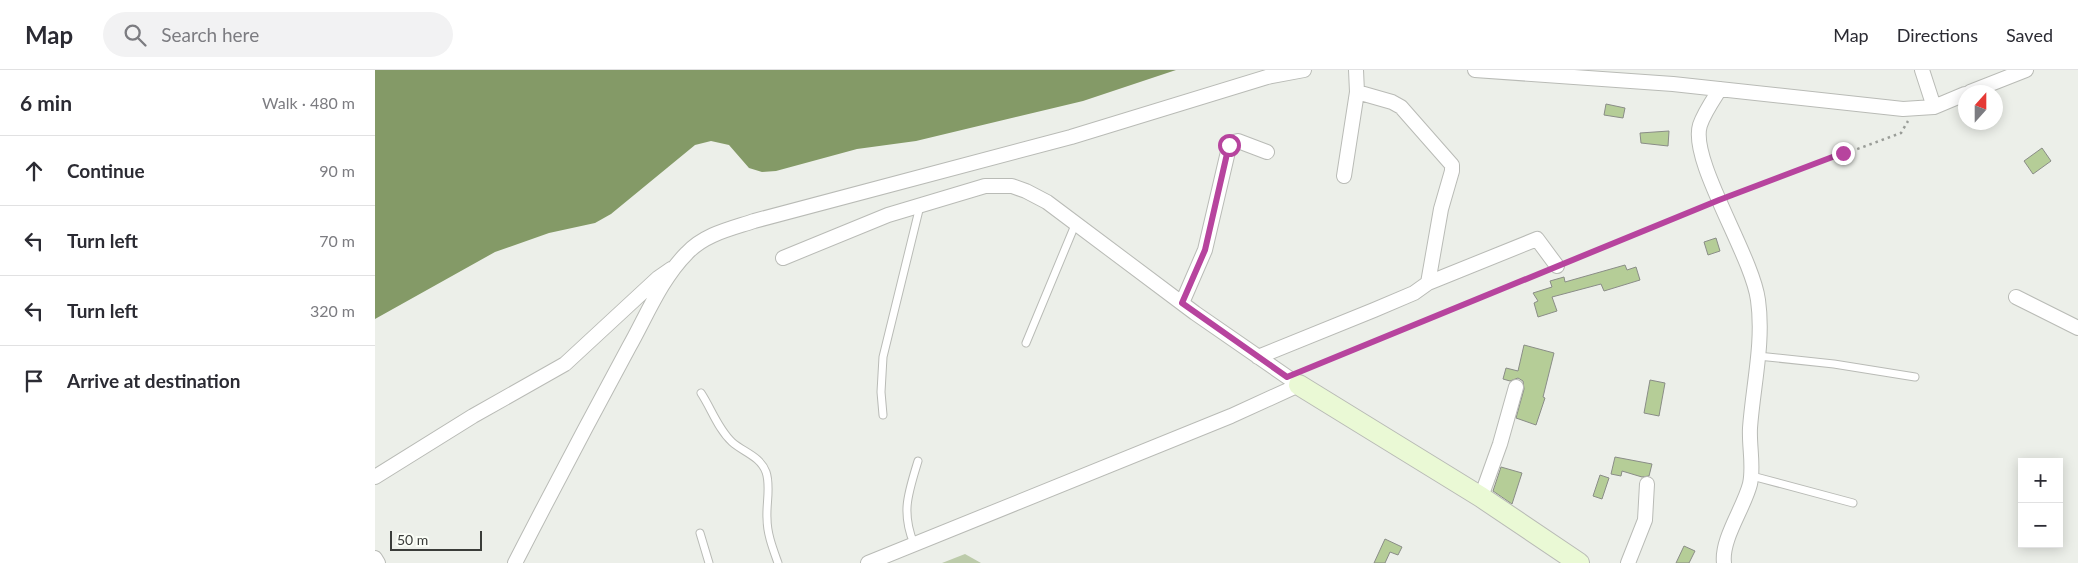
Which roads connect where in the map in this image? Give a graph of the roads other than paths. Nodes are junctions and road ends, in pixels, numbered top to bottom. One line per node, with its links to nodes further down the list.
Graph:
1 (1304, 70): 17 (street)
2 (1356, 70): 8 (street)
3 (1475, 70): 7 (street)
4 (1922, 70): 10 (street)
5 (2026, 70): 6 (street)
6 (1988, 85)
7 (1720, 88): 10 (street); 23 (street)
8 (1357, 92): 12 (street); 18 (street)
9 (1958, 97): 10 (street)
10 (1934, 107)
11 (1267, 152): 20 (street)
12 (1344, 176)
13 (920, 206): 14 (street); 15 (street); 29 (lane)
14 (1075, 225): 20 (street); 22 (lane)
15 (783, 258)
16 (1557, 266): 18 (street)
17 (675, 268): 32 (street); 40 (street)
18 (1428, 284): 24 (street)
19 (2016, 297): 21 (street)
20 (1182, 303): 24 (street)
21 (2078, 328)
22 (1026, 343)
23 (1757, 356): 25 (lane); 31 (street)
24 (1258, 357): 26 (street)
25 (1915, 377)
26 (1293, 381): 34 (street); 37 (street)
27 (1516, 387): 34 (street)
28 (701, 393): 42 (lane)
29 (883, 415)
30 (918, 461): 37 (lane)
31 (1752, 476): 35 (lane); 46 (street)
32 (375, 477)
33 (1647, 484): 45 (street)
34 (1481, 497): 44 (street)
35 (1853, 503)
36 (700, 533): 41 (lane)
37 (914, 544): 43 (street)
38 (375, 558): 39 (street)
39 (378, 563)
40 (515, 563)
41 (709, 563)
42 (778, 563)
43 (868, 563)
44 (1579, 563)
45 (1628, 563)
46 (1725, 563)

